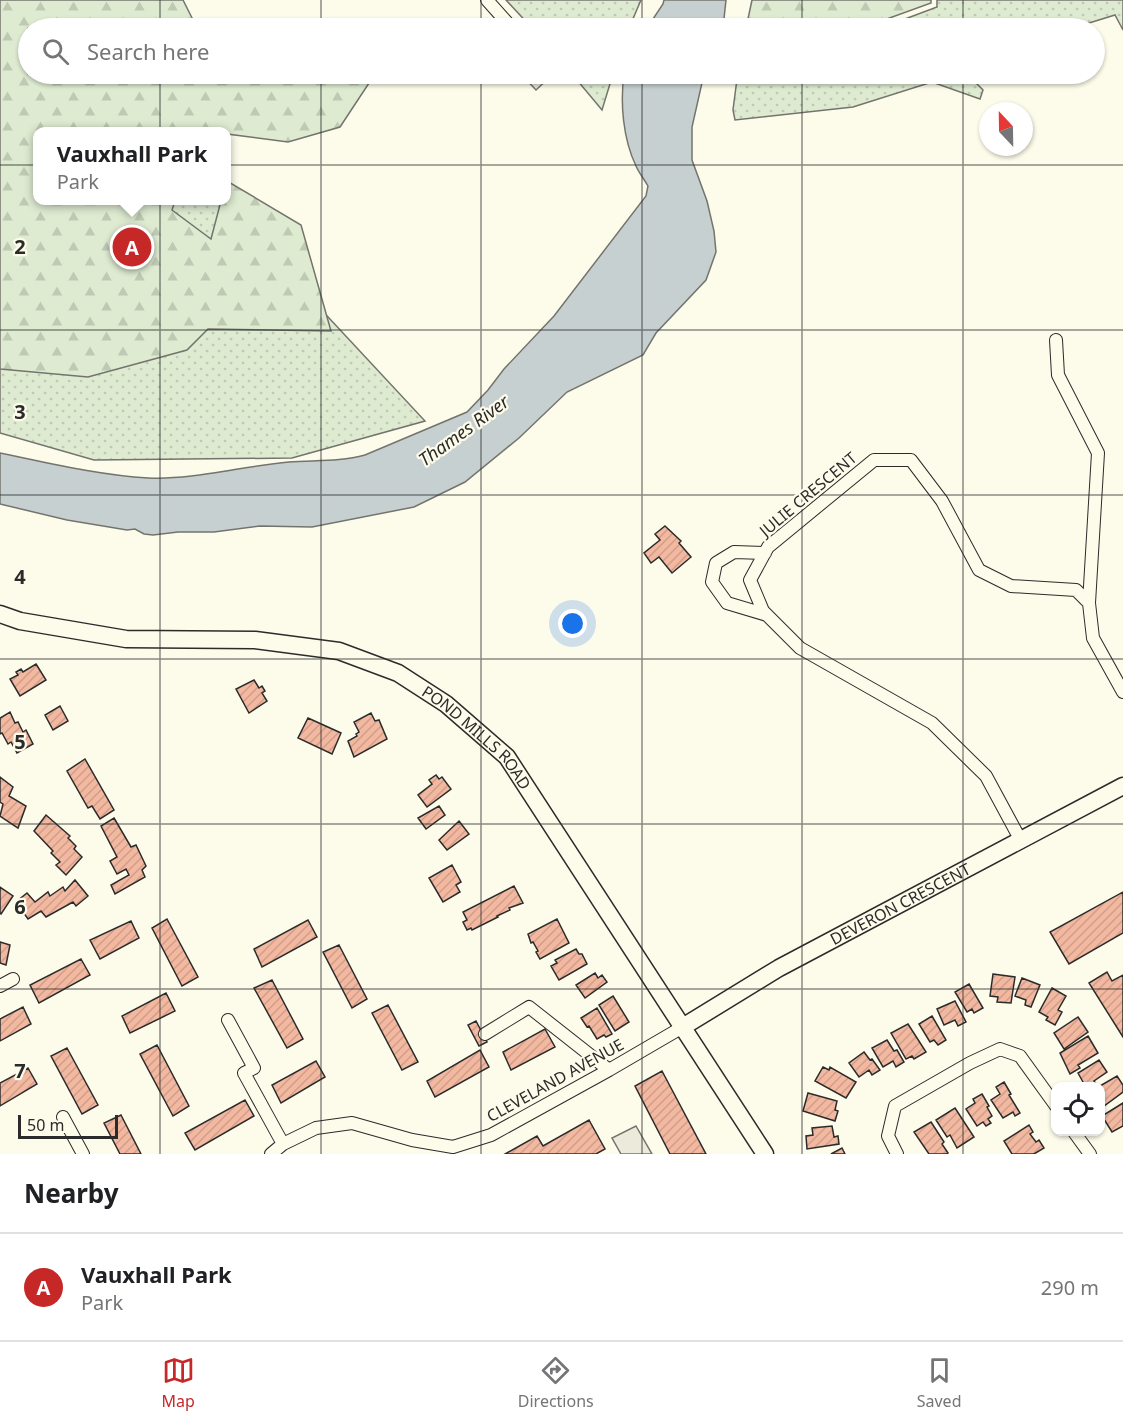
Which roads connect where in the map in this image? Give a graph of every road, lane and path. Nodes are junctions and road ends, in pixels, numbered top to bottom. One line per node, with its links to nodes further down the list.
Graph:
1 (487, 0): 2 (street)
2 (503, 18)
3 (1056, 340): 5 (street)
4 (765, 553): 5 (street, JULIE CRESCENT); 7 (street, JULIE CRESCENT); 7 (street, JULIE CRESCENT)
5 (1089, 603): 8 (street)
6 (0, 614): 14 (main road, POND MILLS ROAD)
7 (767, 615): 10 (street, JULIE CRESCENT)
8 (1123, 692)
9 (1123, 786): 10 (main road, DEVERON CRESCENT)
10 (1020, 839): 14 (main road, DEVERON CRESCENT)
11 (14, 979): 12 (street)
12 (0, 986)
13 (228, 1020): 20 (street)
14 (681, 1028): 16 (street, CLEVELAND AVENUE); 22 (main road, POND MILLS ROAD)
15 (485, 1034): 16 (street)
16 (609, 1070): 20 (street, CLEVELAND AVENUE)
17 (1051, 1099): 23 (street)
18 (63, 1117): 21 (street)
19 (1077, 1136): 24 (street)
20 (277, 1151)
21 (83, 1154)
22 (765, 1154)
23 (897, 1154)
24 (1089, 1154)

